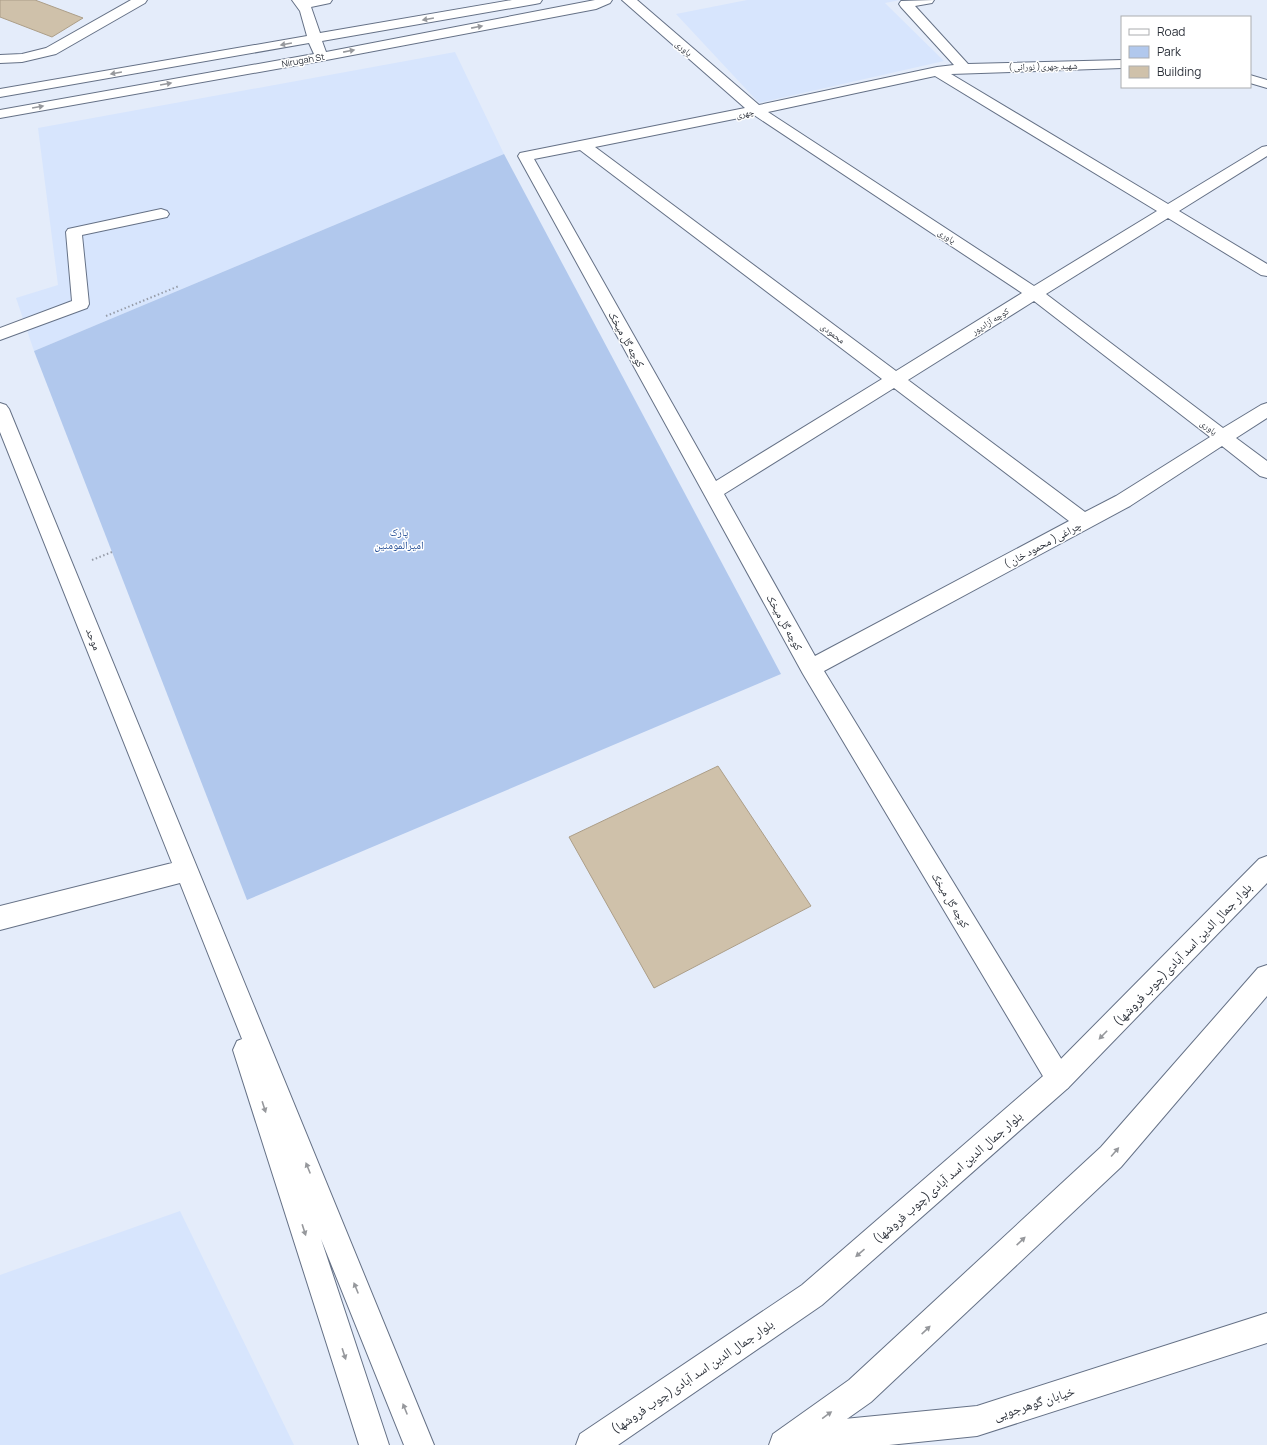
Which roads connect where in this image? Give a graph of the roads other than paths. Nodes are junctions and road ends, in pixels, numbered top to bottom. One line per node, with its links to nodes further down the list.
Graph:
1 (140, 0): 10 (street)
2 (325, 0): 7 (street)
3 (535, 0): 8 (street, Nirugah St, one-way to 8)
4 (605, 0): 9 (street, Nirugah St, one-way to 4)
5 (629, 0): 17 (street, یاوری)
6 (927, 0): 12 (street)
7 (302, 3): 8 (street)
8 (314, 39): 9 (street); 16 (street, Nirugah St, one-way to 16)
9 (321, 57): 18 (street, Nirugah St, one-way to 9)
10 (0, 59)
11 (1121, 64): 12 (street, شهید چهری( نورانی ))
12 (964, 68): 13 (street, چهری)
13 (937, 71): 17 (street, چهری); 22 (street)
14 (1251, 79): 15 (street)
15 (1267, 84)
16 (0, 94)
17 (756, 110): 19 (street, چهری); 25 (street, یاوری)
18 (0, 114)
19 (583, 145): 21 (street, چهری); 27 (street, محمودی)
20 (1267, 150): 22 (street, کوچه آزادپور)
21 (525, 156): 32 (street, کوچه گل میخک)
22 (1168, 211): 24 (street); 25 (street, کوچه آزادپور)
23 (161, 214): 26 (street)
24 (1267, 271)
25 (1035, 294): 27 (street, کوچه آزادپور); 30 (street, یاوری)
26 (0, 334)
27 (895, 380): 32 (street, کوچه آزادپور); 33 (street, محمودی)
28 (0, 409): 36 (street, موحد)
29 (1267, 409): 30 (street, چراغی( محمود خان ))
30 (1222, 437): 31 (street, یاوری); 33 (street, چراغی( محمود خان ))
31 (1267, 471)
32 (713, 492): 34 (street, کوچه گل میخک)
33 (1084, 522): 34 (street, چراغی( محمود خان ))
34 (811, 668): 39 (street, کوچه گل میخک)
35 (1267, 867): 39 (street, بلوار جمال الدین اسد آبادی(چوب فروشها), one-way to 39)
36 (188, 870): 37 (street); 43 (street, one-way to 43); 44 (street, one-way to 36)
37 (0, 918)
38 (1267, 977): 42 (street, one-way to 38)
39 (1059, 1079): 45 (street, بلوار جمال الدین اسد آبادی(چوب فروشها), one-way to 45)
40 (1267, 1328): 41 (street, خیابان گوهرجویی)
41 (910, 1436): 42 (street, خیابان گوهرجویی)
42 (789, 1442)
43 (374, 1445)
44 (420, 1445)
45 (591, 1445)

